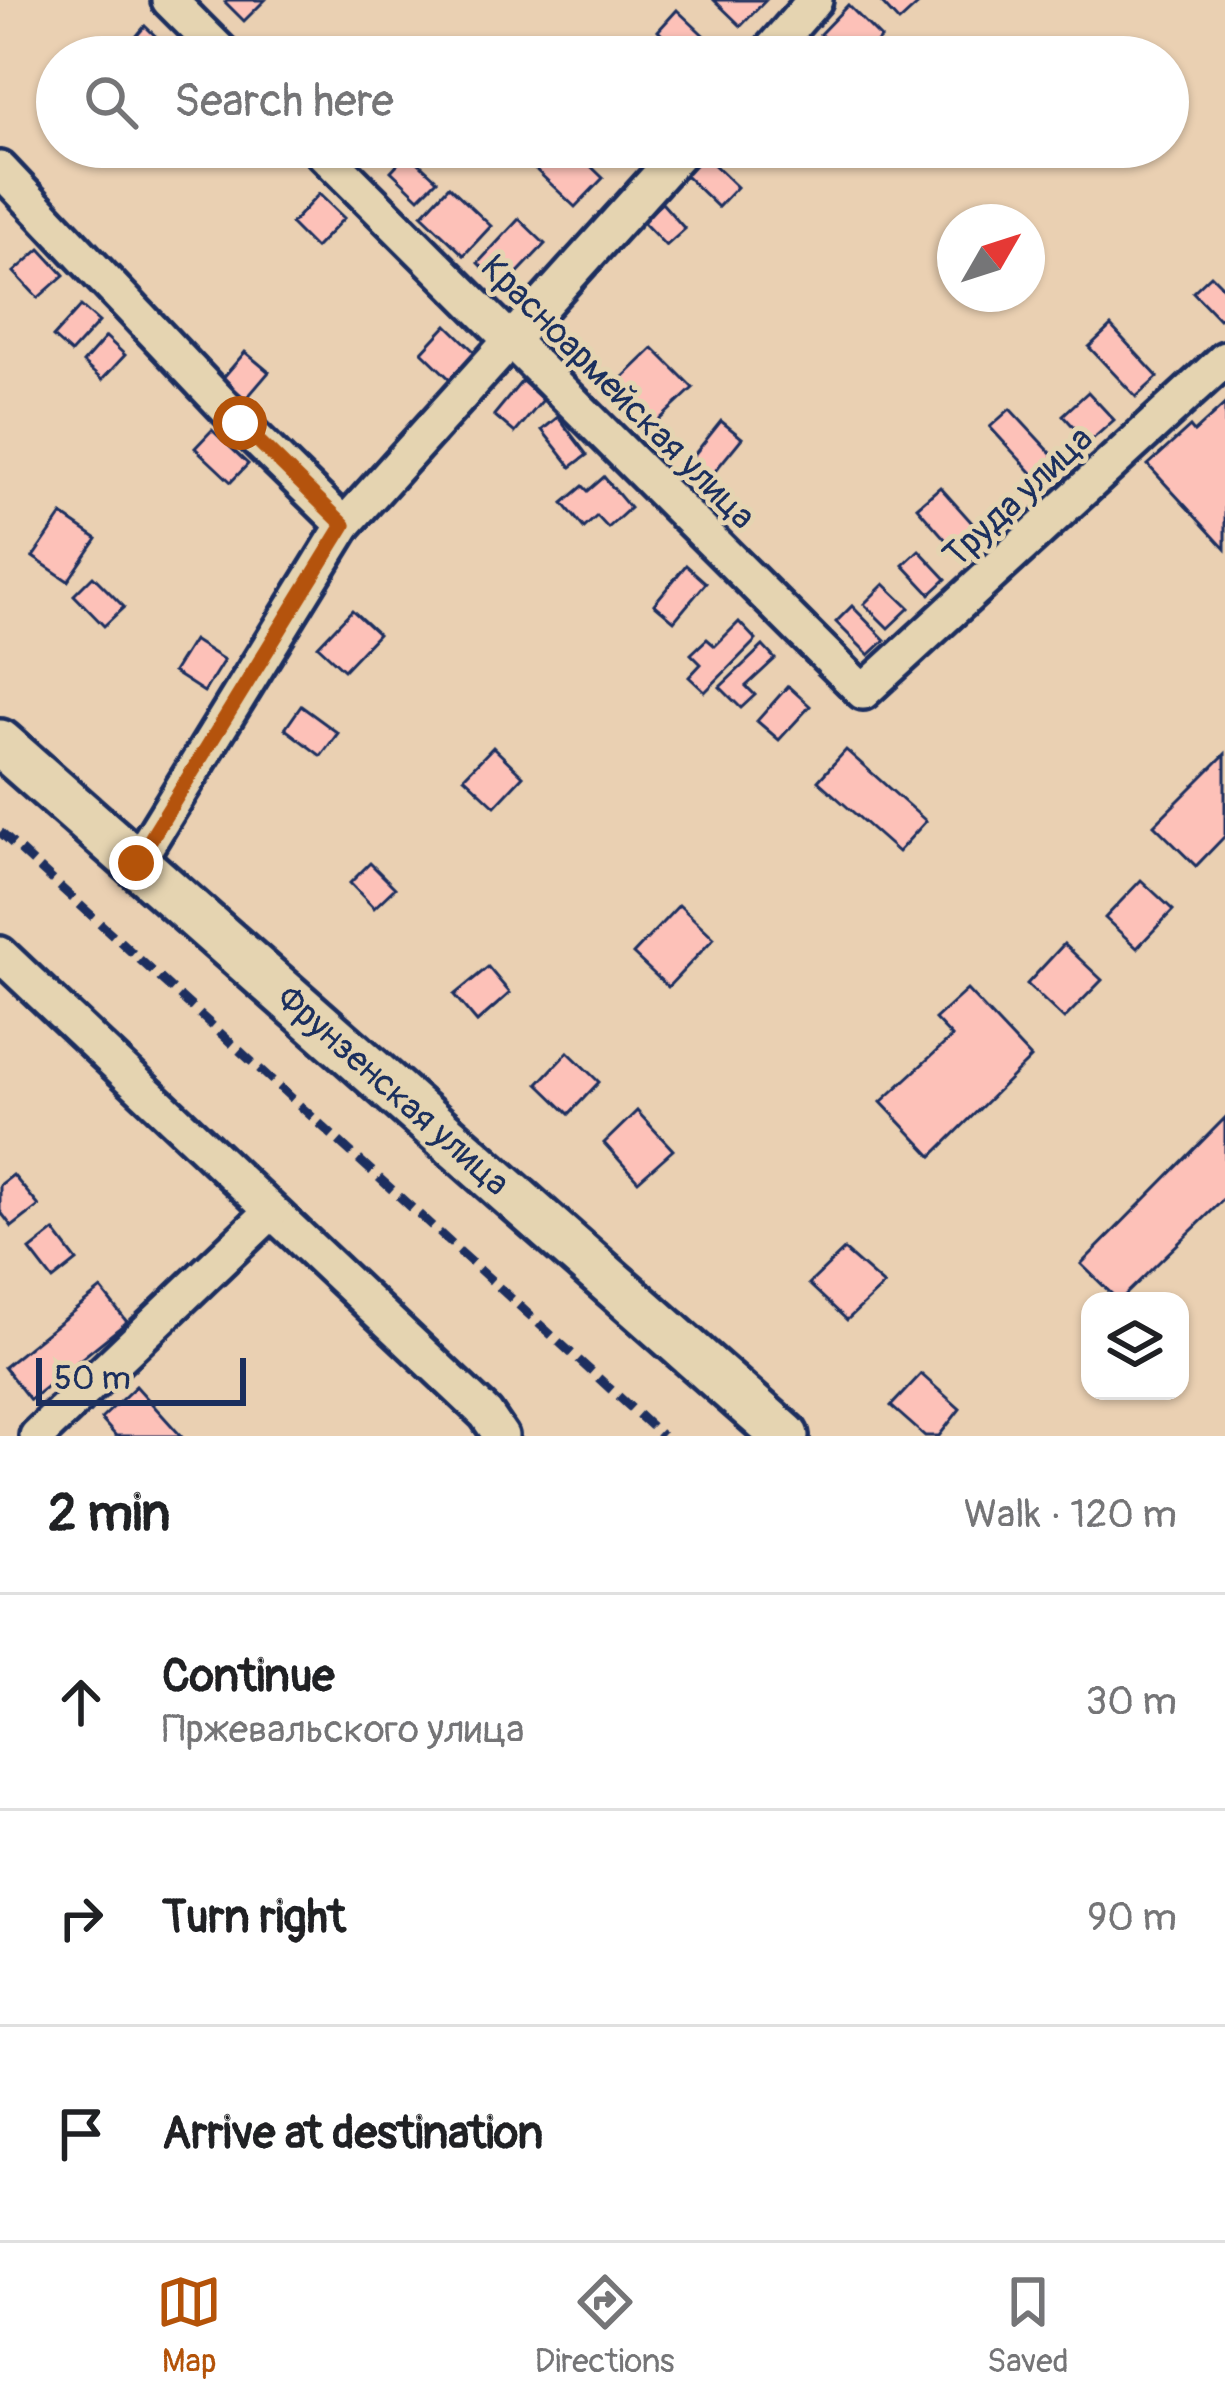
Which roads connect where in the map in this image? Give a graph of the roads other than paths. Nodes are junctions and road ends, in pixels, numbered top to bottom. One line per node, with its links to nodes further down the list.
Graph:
1 (169, 0): 3 (street)
2 (815, 0): 4 (street)
3 (205, 36)
4 (783, 36)
5 (338, 168): 8 (street, Красноармейская улица)
6 (666, 168): 8 (street)
7 (0, 169): 10 (street)
8 (513, 341): 10 (street); 11 (street, Красноармейская улица)
9 (1225, 359): 11 (street, Труда улица)
10 (344, 525): 13 (street)
11 (863, 692)
12 (0, 743): 13 (street, Фрунзенская улица)
13 (136, 863): 18 (street, Фрунзенская улица)
14 (0, 954): 15 (street)
15 (271, 1212): 16 (street); 17 (street)
16 (37, 1436)
17 (501, 1436)
18 (785, 1436)

